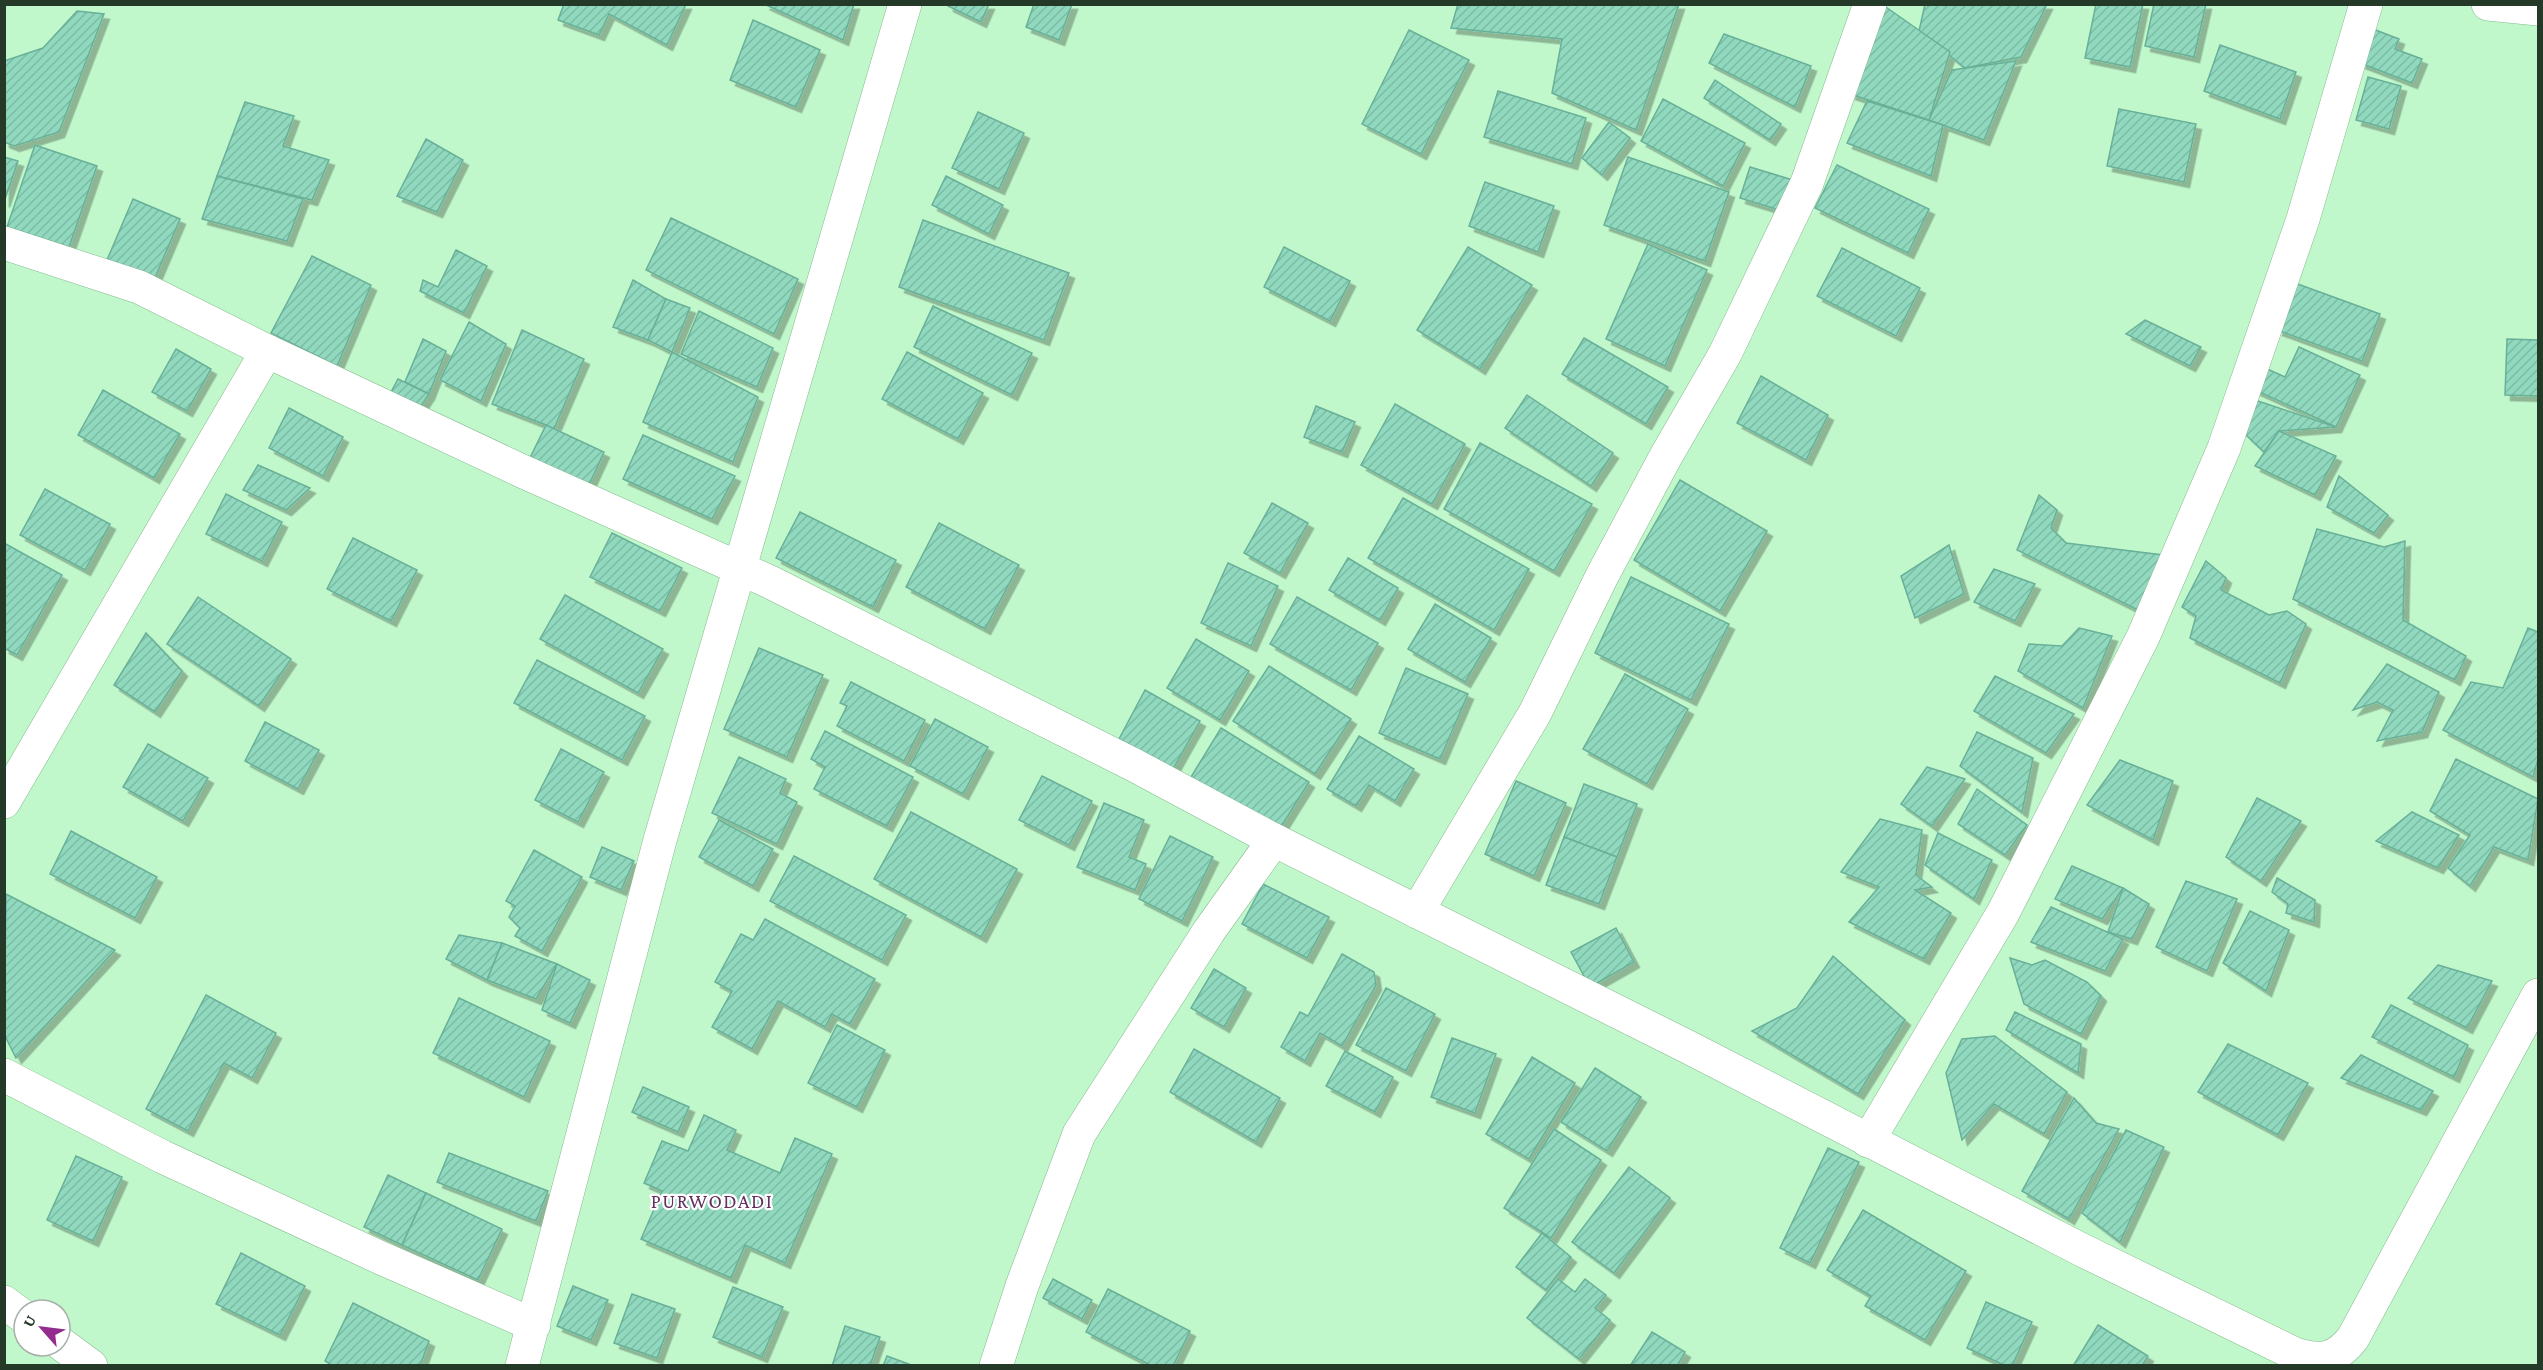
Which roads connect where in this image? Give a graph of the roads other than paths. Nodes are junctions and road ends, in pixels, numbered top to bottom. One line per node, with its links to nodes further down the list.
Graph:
1 (905, 4): 8 (street)
2 (1870, 4): 11 (street)
3 (2366, 4): 14 (street)
4 (2489, 5): 5 (street)
5 (2538, 9)
6 (4, 243): 7 (street)
7 (267, 351): 8 (street); 9 (street)
8 (740, 568): 10 (street); 15 (street)
9 (4, 802)
10 (1274, 840): 11 (street); 19 (street)
11 (1417, 912): 14 (street)
12 (2538, 995): 14 (street)
13 (4, 1075): 15 (street)
14 (1868, 1141)
15 (534, 1325): 18 (street)
16 (72, 1352): 17 (street)
17 (91, 1365)
18 (522, 1365)
19 (996, 1365)

